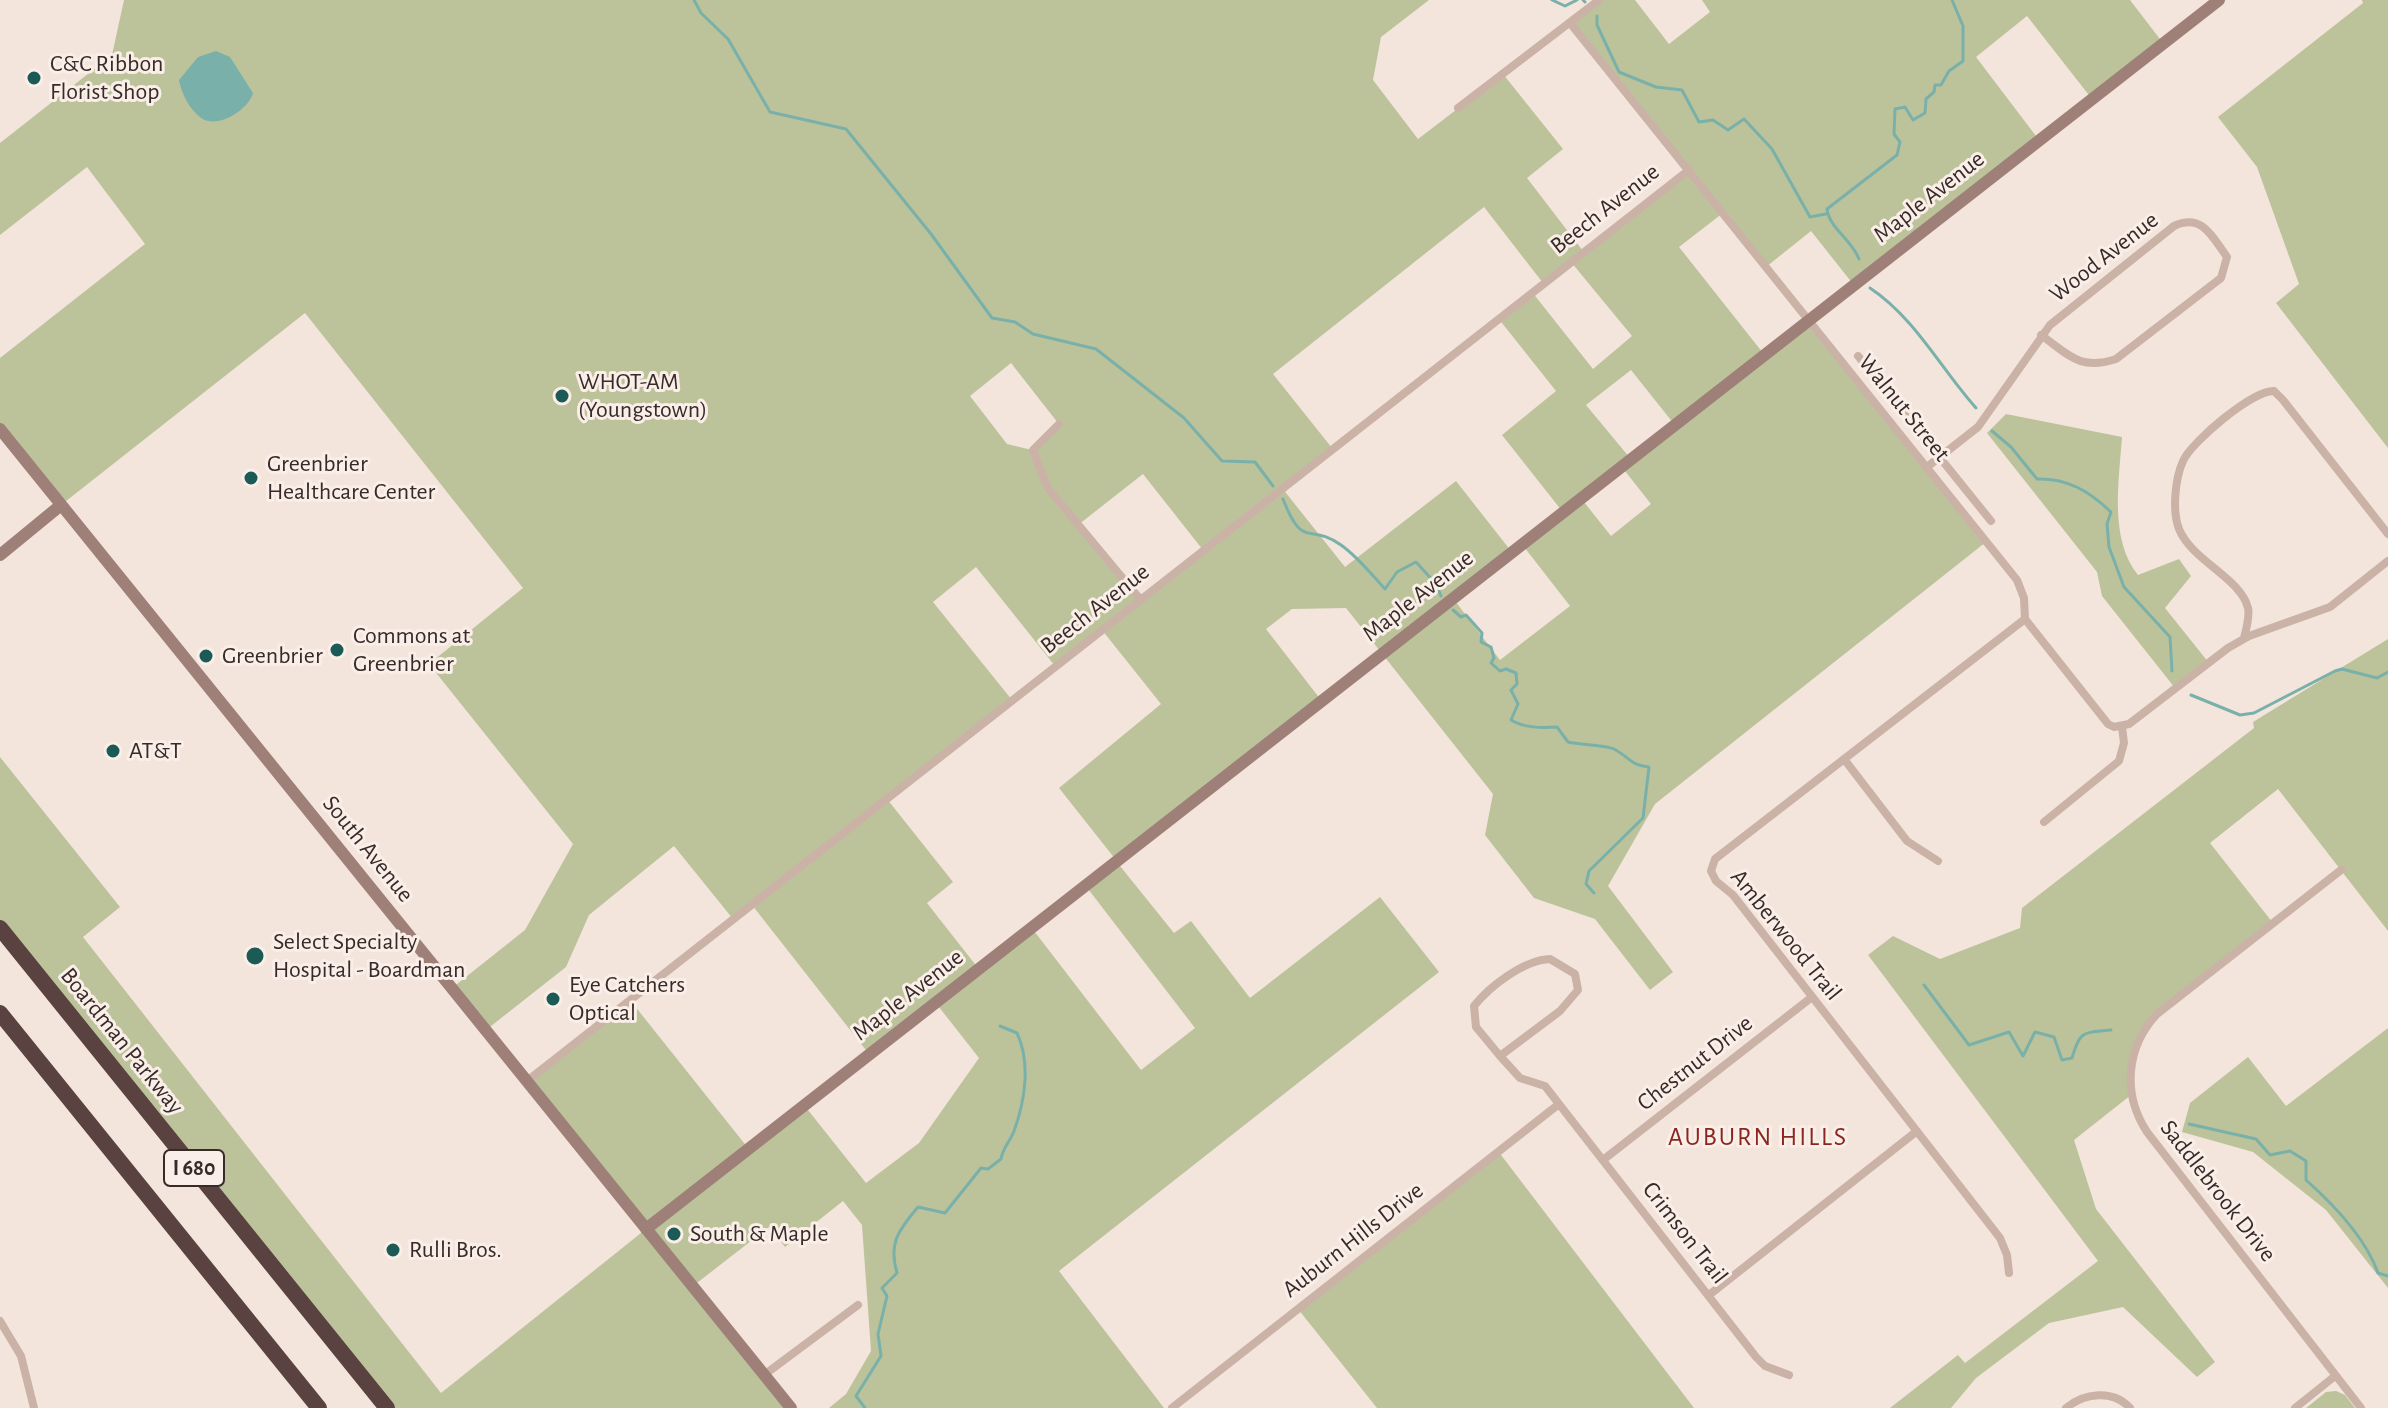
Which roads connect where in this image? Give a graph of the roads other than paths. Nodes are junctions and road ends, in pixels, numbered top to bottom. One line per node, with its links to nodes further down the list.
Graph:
1 (1599, 0): 3 (street)
2 (2219, 0): 6 (street, Maple Avenue)
3 (1570, 23): 4 (street); 5 (street, Walnut Street)
4 (1458, 108)
5 (1689, 170): 6 (street, Walnut Street); 18 (street, Beech Avenue)
6 (1807, 319): 12 (street, Walnut Street); 34 (street, Maple Avenue)
7 (2041, 335): 7 (street, Wood Avenue); 11 (street, Wood Avenue)
8 (1858, 356): 11 (street)
9 (1059, 424): 18 (street)
10 (0, 429): 13 (street, South Avenue)
11 (1940, 456): 12 (street, Wood Avenue); 14 (street)
12 (1927, 467): 19 (street, Walnut Street)
13 (61, 505): 16 (street); 30 (street, South Avenue)
14 (1991, 521)
15 (2388, 534): 20 (street)
16 (0, 555)
17 (2388, 561): 20 (street)
18 (1140, 599): 30 (street, Beech Avenue)
19 (2025, 619): 21 (street, Walnut Street); 22 (street, Amberwood Trail)
20 (2244, 638): 21 (street)
21 (2122, 727): 23 (street)
22 (1844, 759): 24 (street); 27 (street, Amberwood Trail)
23 (2044, 822)
24 (1938, 861)
25 (2341, 870): 41 (street, Saddlebrook Drive)
26 (0, 928): 44 (highway, Boardman Parkway / I 680)
27 (1812, 997): 32 (street, Amberwood Trail); 33 (street, Chestnut Drive)
28 (0, 1013): 43 (highway, I 680)
29 (1500, 1056): 29 (street, Crimson Trail); 31 (street, Crimson Trail)
30 (527, 1081): 34 (street, South Avenue)
31 (1559, 1104): 33 (street, Crimson Trail); 46 (street, Auburn Hills Drive)
32 (1917, 1131): 35 (street, Amberwood Trail); 36 (street)
33 (1603, 1160): 36 (street, Crimson Trail)
34 (646, 1229): 39 (street, South Avenue)
35 (2009, 1273)
36 (1709, 1295): 40 (street, Crimson Trail)
37 (858, 1305): 39 (street)
38 (0, 1321): 42 (street)
39 (764, 1375): 45 (street, South Avenue)
40 (1789, 1375)
41 (2335, 1376): 49 (street); 50 (street, Saddlebrook Drive)
42 (34, 1408)
43 (319, 1408)
44 (387, 1408)
45 (791, 1408)
46 (1172, 1408)
47 (2066, 1408): 48 (street)
48 (2130, 1408)
49 (2295, 1408)
50 (2361, 1408)

